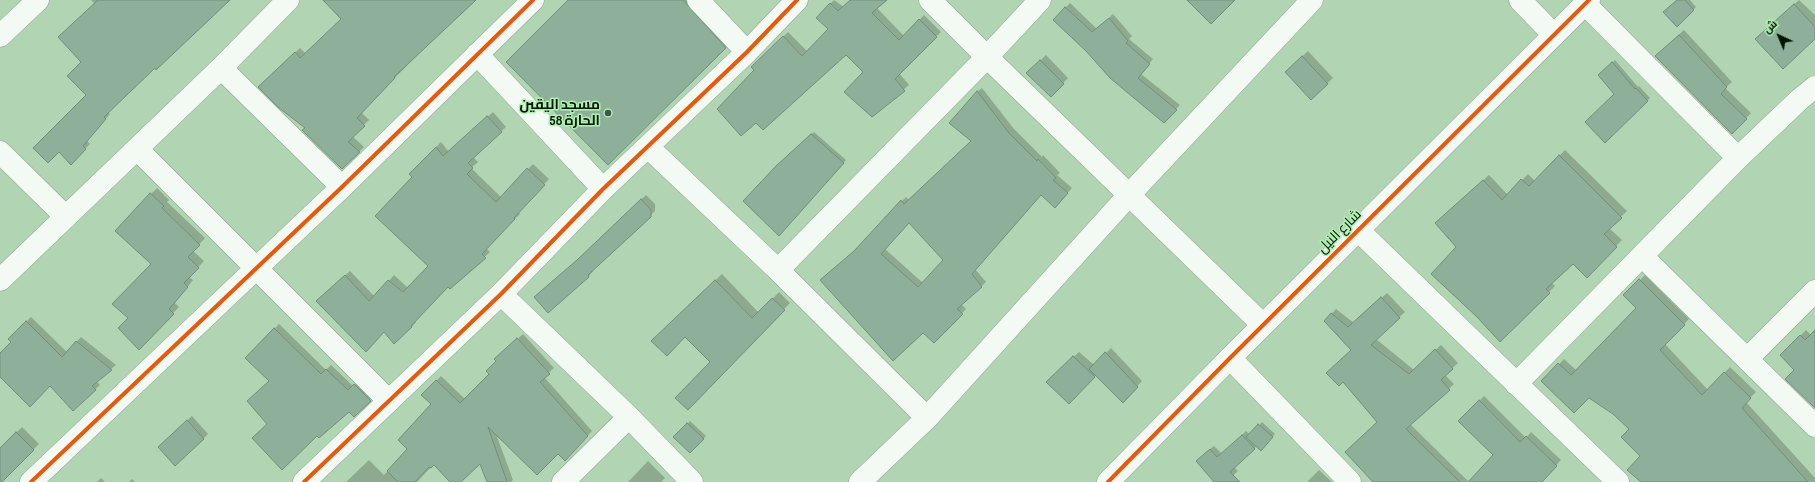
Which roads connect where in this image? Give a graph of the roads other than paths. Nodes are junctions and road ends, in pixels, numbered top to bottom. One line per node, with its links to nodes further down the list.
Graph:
1 (38, 0): 12 (street)
2 (288, 0): 16 (street)
3 (533, 0): 14 (street)
4 (698, 0): 13 (street)
5 (797, 0): 13 (street)
6 (930, 0): 15 (street)
7 (1040, 0): 15 (street)
8 (1312, 0): 24 (street)
9 (1520, 0): 11 (street)
10 (1587, 2): 11 (street, شارع النيل); 21 (street)
11 (1554, 35): 26 (street, شارع النيل)
12 (0, 36)
13 (747, 52): 18 (street)
14 (476, 54): 22 (street); 23 (street)
15 (987, 57): 24 (street); 29 (street)
16 (221, 68): 19 (street); 22 (street)
17 (1815, 87): 21 (street)
18 (648, 147): 23 (street); 29 (street)
19 (137, 149): 25 (street); 28 (street)
20 (0, 152): 25 (street)
21 (1738, 158): 27 (street)
22 (342, 187): 28 (street)
23 (603, 189): 32 (street)
24 (1130, 194): 33 (street); 39 (street)
25 (66, 217): 30 (street)
26 (1358, 230): 33 (street, شارع النيل); 36 (street)
27 (1642, 256): 35 (street); 36 (street)
28 (256, 269): 37 (street); 41 (street)
29 (778, 270): 39 (street)
30 (0, 280)
31 (1815, 291): 35 (street)
32 (501, 294): 37 (street); 38 (street)
33 (1263, 325): 34 (street, شارع النيل)
34 (1230, 358): 46 (street, شارع النيل); 47 (street)
35 (1747, 359): 40 (street)
36 (1516, 384): 48 (street)
37 (388, 400): 42 (street)
38 (629, 417): 43 (street); 44 (street)
39 (927, 418): 45 (street)
40 (1815, 426)
41 (31, 482)
42 (304, 482)
43 (563, 482)
44 (692, 482)
45 (860, 482)
46 (1108, 482)
47 (1350, 482)
48 (1618, 482)

